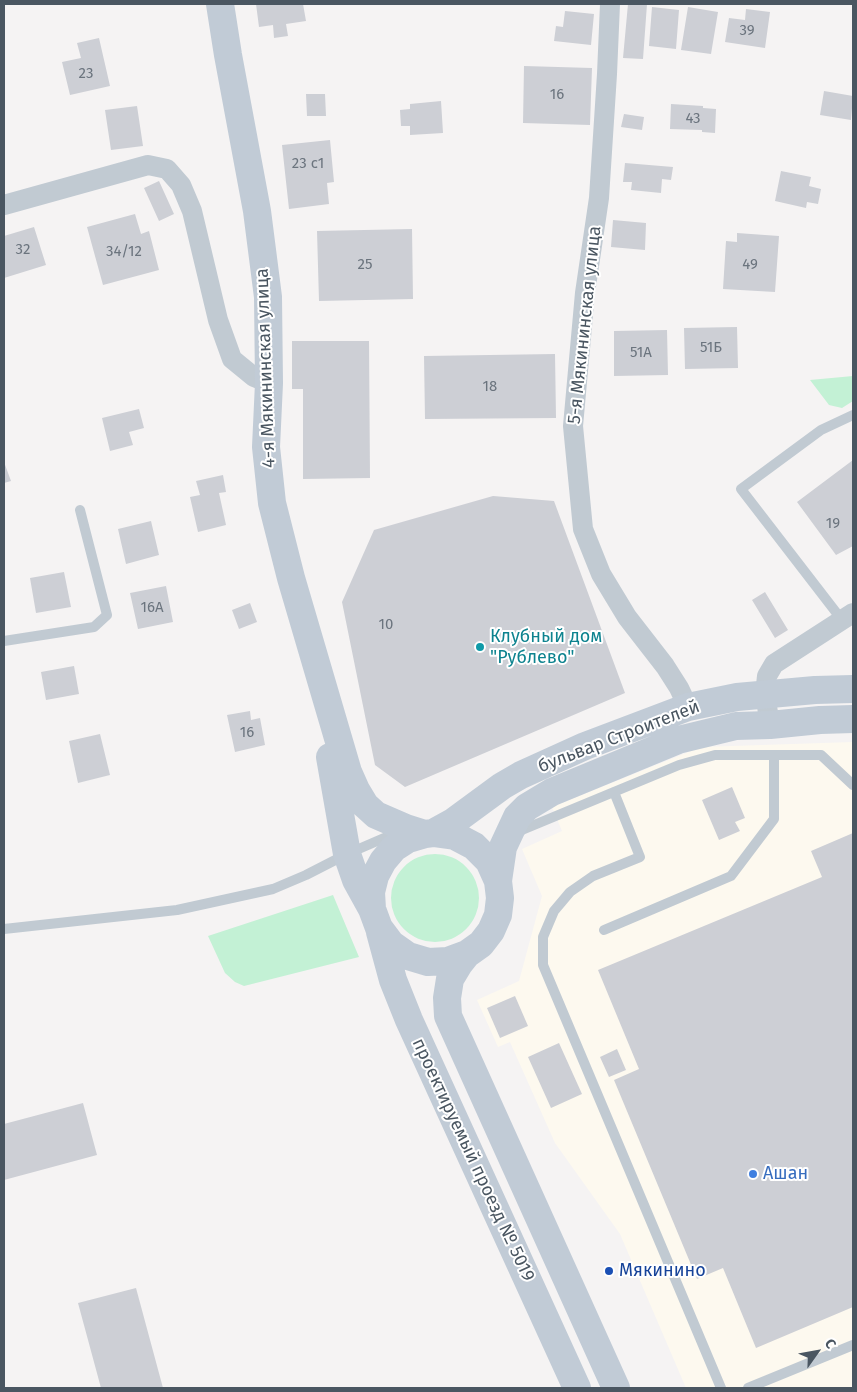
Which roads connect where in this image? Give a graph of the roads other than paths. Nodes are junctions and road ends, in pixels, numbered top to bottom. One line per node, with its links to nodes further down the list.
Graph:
1 (220, 4): 4 (street, 4-я Мякининская улица)
2 (610, 4): 12 (street, 5-я Мякининская улица)
3 (4, 205): 4 (street)
4 (270, 383): 8 (street, 4-я Мякининская улица)
5 (853, 415): 7 (lane)
6 (80, 510): 9 (lane)
7 (848, 616): 11 (street)
8 (310, 640): 18 (street, 4-я Мякининская улица); 20 (street, 4-я Мякининская улица)
9 (4, 641)
10 (853, 689): 11 (street, бульвар Строителей)
11 (765, 694): 12 (street, бульвар Строителей); 14 (street)
12 (688, 708): 18 (street, бульвар Строителей)
13 (853, 719): 14 (street, бульвар Строителей)
14 (770, 725): 19 (street, бульвар Строителей)
15 (774, 755): 16 (lane); 17 (lane); 24 (lane)
16 (853, 784)
17 (614, 792): 19 (lane); 29 (lane)
18 (421, 832): 20 (lane); 21 (street, бульвар Строителей); 22 (street, бульвар Строителей)
19 (503, 847): 21 (street, бульвар Строителей)
20 (346, 854): 22 (street, 4-я Мякининская улица); 23 (lane)
21 (498, 881): 25 (street, бульвар Строителей)
22 (375, 919): 25 (street, бульвар Строителей); 27 (street, проектируемый проезд № 5019)
23 (4, 929)
24 (604, 930)
25 (467, 954): 28 (street, проектируемый проезд № 5019)
26 (853, 1345): 30 (lane)
27 (577, 1388)
28 (616, 1388)
29 (720, 1388)
30 (748, 1388)

